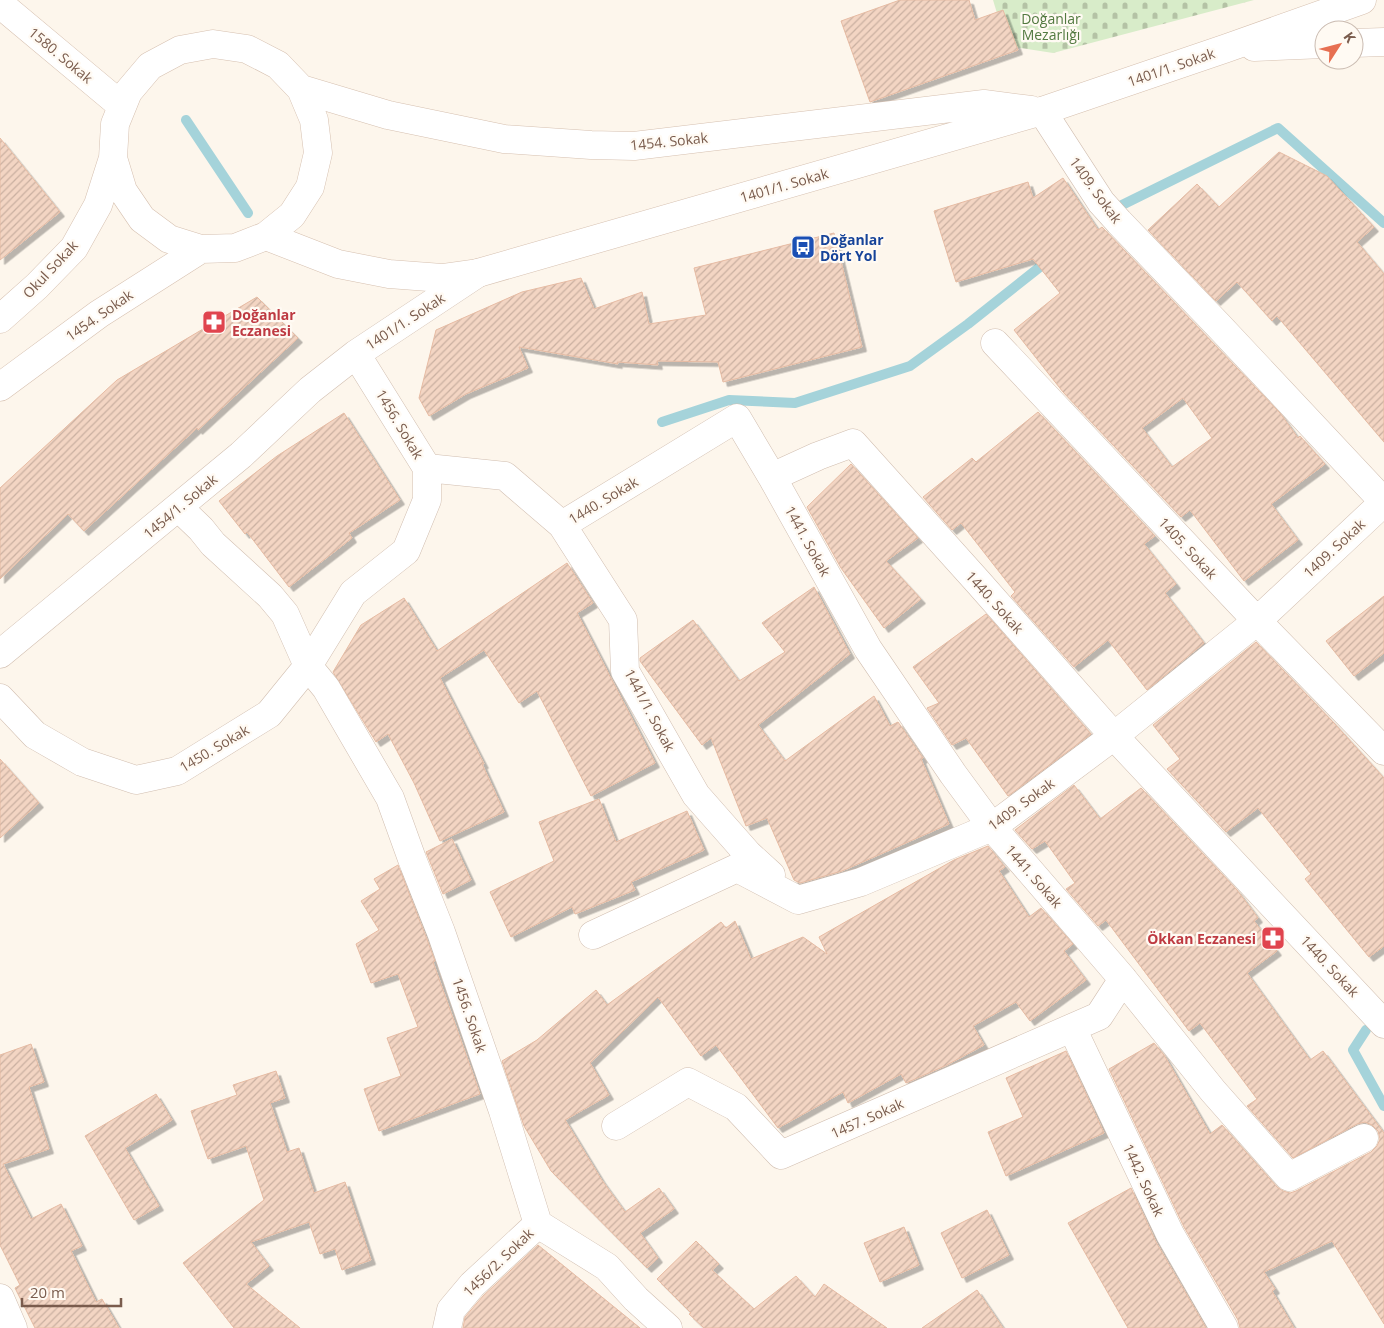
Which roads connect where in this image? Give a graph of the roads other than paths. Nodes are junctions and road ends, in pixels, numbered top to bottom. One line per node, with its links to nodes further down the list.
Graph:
1 (1362, 0): 6 (street, 1401/1. Sokak)
2 (0, 4): 8 (street, 1580. Sokak)
3 (1384, 42): 4 (street)
4 (1364, 43)
5 (1314, 44): 6 (street, 1401/1. Sokak)
6 (1227, 48): 9 (street, 1401/1. Sokak)
7 (301, 89): 8 (street); 9 (street, 1454. Sokak); 11 (street)
8 (122, 106): 10 (street)
9 (1042, 111): 13 (street, 1401/1. Sokak); 20 (street, 1409. Sokak)
10 (113, 158): 12 (street); 14 (street, Okul Sokak)
11 (266, 236): 12 (street); 13 (street)
12 (201, 249): 17 (street, 1454. Sokak)
13 (478, 273): 16 (street, 1401/1. Sokak)
14 (0, 319)
15 (995, 343): 23 (street, 1405. Sokak)
16 (356, 354): 18 (street, 1456. Sokak); 21 (street, 1454/1. Sokak)
17 (0, 387)
18 (427, 468): 22 (street, 1441/1. Sokak); 25 (street, 1456. Sokak)
19 (772, 476): 22 (street, 1440. Sokak); 27 (street, 1440. Sokak); 29 (street, 1441. Sokak)
20 (1384, 502): 23 (street, 1409. Sokak)
21 (178, 507): 24 (street, 1454/1. Sokak); 25 (street, 1456. Sokak)
22 (562, 525): 30 (street, 1441/1. Sokak)
23 (1256, 621): 27 (street, 1409. Sokak); 28 (street, 1405. Sokak)
24 (0, 654)
25 (308, 666): 26 (street, 1450. Sokak); 37 (street, 1456. Sokak)
26 (0, 698)
27 (1114, 736): 29 (street, 1409. Sokak); 33 (street, 1440. Sokak)
28 (1384, 751)
29 (992, 827): 30 (street, 1409. Sokak); 32 (street, 1441. Sokak)
30 (798, 900): 31 (street)
31 (592, 935)
32 (1123, 978): 34 (street, 1457. Sokak); 36 (street, 1441. Sokak)
33 (1384, 1024)
34 (1072, 1028): 35 (street, 1457. Sokak); 42 (street, 1442. Sokak)
35 (616, 1126)
36 (1364, 1138)
37 (538, 1224): 40 (street, 1456/2. Sokak); 41 (street)
38 (0, 1298): 39 (street)
39 (12, 1328)
40 (447, 1328)
41 (667, 1328)
42 (1224, 1328)

